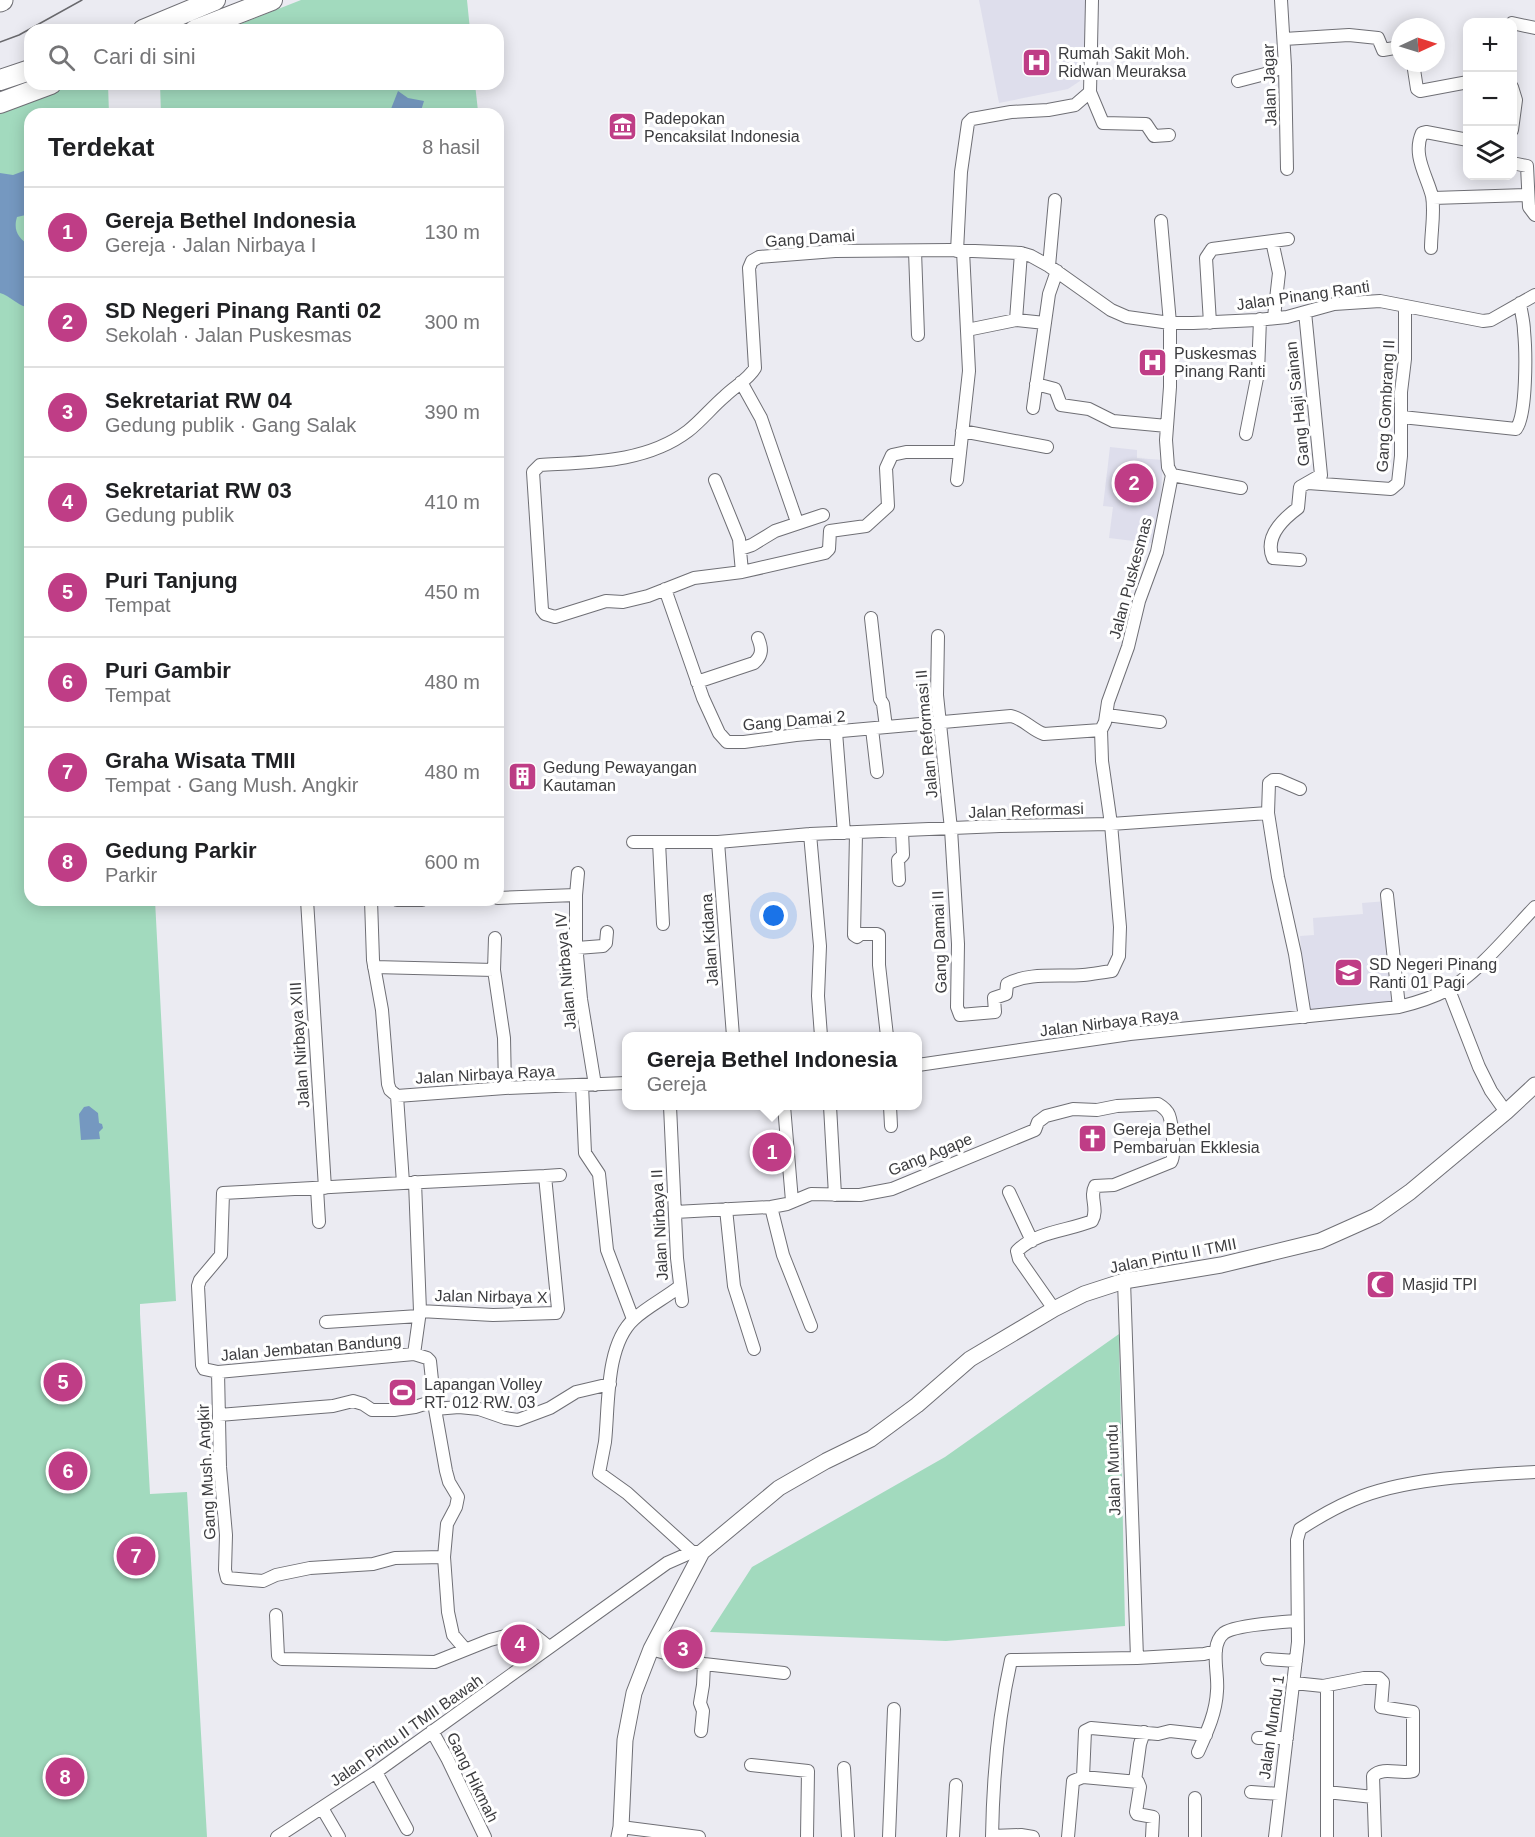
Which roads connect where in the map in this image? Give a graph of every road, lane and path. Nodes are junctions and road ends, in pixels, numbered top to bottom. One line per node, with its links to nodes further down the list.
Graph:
1 (215, 0): 5 (main road)
2 (272, 0): 6 (main road)
3 (1092, 0): 18 (street)
4 (1281, 0): 9 (street, Jalan Jagar)
5 (157, 24)
6 (210, 24)
7 (1517, 25): 8 (street)
8 (1535, 28)
9 (1284, 39): 10 (street); 11 (street, Jalan Jagar)
10 (1391, 49)
11 (1285, 66): 15 (street); 23 (street, Jalan Jagar)
12 (24, 72): 14 (main road)
13 (1414, 72): 16 (street)
14 (0, 80)
15 (1238, 81)
16 (1463, 83)
17 (35, 90): 19 (main road)
18 (1090, 92): 20 (street); 34 (street)
19 (0, 103)
20 (1169, 135)
21 (1463, 139): 25 (street)
22 (1517, 165): 24 (street)
23 (1287, 169)
24 (1528, 195): 25 (street); 27 (street)
25 (1433, 198): 31 (street)
26 (1055, 200): 36 (street)
27 (1535, 215)
28 (1161, 221): 46 (street, Jalan Puskesmas)
29 (1288, 239): 30 (street)
30 (1272, 241): 41 (street); 44 (street)
31 (1431, 248)
32 (870, 251): 33 (street, Jalan Pinang Ranti); 49 (street, Gang Damai)
33 (915, 251): 34 (street, Jalan Pinang Ranti); 48 (street)
34 (960, 251): 35 (street, Jalan Pinang Ranti); 47 (street)
35 (1021, 253): 36 (street, Jalan Pinang Ranti); 43 (street)
36 (1053, 269): 45 (street); 46 (street, Jalan Pinang Ranti)
37 (1535, 295): 38 (street, Jalan Pinang Ranti)
38 (1520, 303): 39 (street, Jalan Pinang Ranti); 52 (street)
39 (1405, 307): 40 (street, Jalan Pinang Ranti); 52 (street, Gang Gombrang II)
40 (1305, 312): 41 (street, Jalan Pinang Ranti); 61 (street, Gang Haji Sainan)
41 (1274, 317): 42 (street, Jalan Pinang Ranti)
42 (1260, 319): 44 (street, Jalan Pinang Ranti); 55 (street)
43 (1016, 320): 45 (street); 47 (street)
44 (1209, 322): 46 (street, Jalan Pinang Ranti)
45 (1045, 323): 50 (street)
46 (1170, 323): 53 (street, Jalan Puskesmas)
47 (967, 330): 54 (street)
48 (918, 335)
49 (741, 382): 64 (street); 68 (street)
50 (1036, 384): 51 (street); 53 (street)
51 (1033, 408)
52 (1402, 417): 61 (street, Gang Gombrang II)
53 (1167, 426): 58 (street, Jalan Puskesmas)
54 (963, 431): 56 (street); 57 (street)
55 (1246, 434)
56 (1047, 447)
57 (959, 452): 60 (street); 67 (street)
58 (1172, 475): 62 (street); 73 (street, Jalan Puskesmas)
59 (715, 480): 65 (street)
60 (957, 480)
61 (1305, 483): 66 (street)
62 (1241, 488)
63 (823, 515): 64 (street)
64 (797, 522): 65 (street)
65 (740, 549): 67 (street)
66 (1300, 560)
67 (742, 572): 68 (street)
68 (665, 589): 72 (street, Gang Damai 2)
69 (871, 618): 76 (street)
70 (938, 636): 74 (street, Jalan Reformasi II)
71 (758, 638): 72 (street)
72 (698, 682): 79 (street, Gang Damai 2)
73 (1107, 715): 75 (street); 78 (street, Jalan Puskesmas)
74 (939, 722): 76 (street, Gang Damai 2); 78 (street, Gang Damai 2); 84 (street, Jalan Reformasi II)
75 (1160, 722)
76 (886, 727): 77 (street, Gang Damai 2)
77 (872, 729): 79 (street, Gang Damai 2); 80 (street)
78 (1101, 730): 83 (street)
79 (836, 732): 86 (street)
80 (877, 772)
81 (1300, 789): 82 (street)
82 (1268, 813): 83 (street, Jalan Reformasi); 107 (street)
83 (1111, 824): 84 (street, Jalan Reformasi); 84 (street, Gang Damai II)
84 (951, 829): 85 (street, Jalan Reformasi)
85 (902, 831): 86 (street, Jalan Reformasi); 92 (street)
86 (850, 833): 87 (street, Jalan Reformasi); 110 (street)
87 (810, 834): 90 (street, Jalan Reformasi); 109 (street)
88 (633, 842): 89 (street, Jalan Reformasi)
89 (659, 842): 90 (street, Jalan Reformasi); 99 (street)
90 (718, 842): 108 (street, Jalan Kidana)
91 (578, 873): 93 (street)
92 (899, 880)
93 (576, 895): 95 (street, Jalan Nirbaya IV); 102 (street, Jalan Nirbaya IV)
94 (1387, 895): 106 (street)
95 (504, 898)
96 (307, 906): 126 (street, Jalan Nirbaya XIII)
97 (371, 906): 103 (street)
98 (1535, 907): 105 (street)
99 (663, 924)
100 (607, 932): 102 (street)
101 (495, 938): 104 (street)
102 (577, 948): 113 (street, Jalan Nirbaya IV)
103 (374, 967): 104 (street); 116 (street)
104 (494, 970): 115 (street)
105 (1449, 990): 106 (street, Jalan Nirbaya Raya); 121 (street)
106 (1399, 1007): 107 (street, Jalan Nirbaya Raya)
107 (1305, 1017): 111 (street, Jalan Nirbaya Raya)
108 (733, 1032)
109 (821, 1032)
110 (887, 1032)
111 (922, 1064)
112 (622, 1083): 113 (street, Jalan Nirbaya Raya)
113 (589, 1085): 115 (street, Jalan Nirbaya Raya); 140 (street, Jalan Nirbaya IV)
114 (1535, 1085): 121 (street, Jalan Pintu II TMII)
115 (505, 1088): 116 (street, Jalan Nirbaya Raya)
116 (397, 1096): 125 (street, Jalan Nirbaya Raya)
117 (670, 1110): 132 (street, Jalan Nirbaya II)
118 (784, 1110): 129 (street)
119 (830, 1110): 128 (street)
120 (890, 1110): 122 (street)
121 (1506, 1112): 135 (street, Jalan Pintu II TMII)
122 (891, 1126)
123 (560, 1175): 124 (street)
124 (544, 1176): 125 (street); 139 (street, Jalan Nirbaya X)
125 (409, 1182): 126 (street); 139 (street, Jalan Nirbaya Raya)
126 (321, 1188): 133 (street, Jalan Nirbaya XIII); 145 (street, Jalan Jembatan Bandung)
127 (1009, 1192): 134 (street)
128 (835, 1195): 129 (street, Gang Agape); 134 (street, Gang Agape)
129 (792, 1201): 130 (street, Gang Agape)
130 (771, 1207): 131 (street, Gang Agape); 142 (street)
131 (726, 1209): 132 (street, Gang Agape); 143 (street)
132 (675, 1212): 136 (street, Jalan Nirbaya II)
133 (320, 1222)
134 (1032, 1241): 138 (street)
135 (1124, 1281): 138 (street, Jalan Pintu II TMII); 158 (street, Jalan Mundu)
136 (679, 1287): 137 (street); 140 (street, Jalan Nirbaya II)
137 (682, 1301)
138 (1054, 1309): 150 (street, Jalan Pintu II TMII)
139 (419, 1313): 141 (street, Jalan Nirbaya X); 144 (street, Jalan Nirbaya Raya)
140 (633, 1319): 146 (street)
141 (326, 1322)
142 (812, 1326)
143 (754, 1349)
144 (414, 1354): 145 (street, Jalan Jembatan Bandung); 147 (street, Jalan Jembatan Bandung)
145 (219, 1372): 148 (street, Gang Mush. Angkir)
146 (610, 1384): 147 (street); 150 (street)
147 (435, 1405): 148 (street); 151 (street, Jalan Jembatan Bandung)
148 (219, 1414): 151 (street, Gang Mush. Angkir)
149 (1535, 1472): 153 (street)
150 (697, 1552): 154 (street, Jalan Pintu II TMII Bawah); 156 (street)
151 (444, 1557): 155 (street, Jalan Jembatan Bandung)
152 (276, 1615): 155 (street)
153 (1297, 1621): 157 (street); 160 (street, Jalan Mundu 1)
154 (549, 1647): 155 (street); 166 (street, Jalan Pintu II TMII Bawah)
155 (465, 1649)
156 (651, 1649): 161 (street); 186 (street)
157 (1216, 1651): 158 (street); 169 (street)
158 (1137, 1658): 187 (street)
159 (1267, 1659): 160 (street)
160 (1296, 1661): 163 (street, Jalan Mundu 1)
161 (704, 1664): 162 (street); 167 (street)
162 (784, 1673)
163 (1294, 1683): 164 (street); 171 (street, Jalan Mundu 1)
164 (1327, 1686): 180 (street); 182 (street)
165 (894, 1709): 194 (street)
166 (432, 1731): 175 (street, Jalan Pintu II TMII Bawah); 190 (street, Gang Hikmah)
167 (701, 1731)
168 (1144, 1732): 169 (street); 176 (street); 177 (street)
169 (1206, 1735): 172 (street)
170 (1258, 1738): 171 (street)
171 (1287, 1738): 181 (street, Jalan Mundu 1)
172 (1198, 1752)
173 (751, 1765): 192 (street)
174 (844, 1768): 193 (street)
175 (376, 1772): 184 (street, Jalan Pintu II TMII Bawah); 185 (street)
176 (1083, 1777): 177 (street); 197 (street)
177 (1135, 1781): 198 (street)
178 (956, 1785): 195 (street)
179 (1251, 1792): 181 (street)
180 (1327, 1792): 182 (street); 201 (street)
181 (1279, 1794): 200 (street, Jalan Mundu 1)
182 (1373, 1797): 202 (street)
183 (1195, 1798): 199 (street)
184 (322, 1808): 188 (street, Jalan Pintu II TMII Bawah); 189 (street)
185 (407, 1829)
186 (620, 1832): 191 (street)
187 (992, 1836): 196 (street)
188 (277, 1837)
189 (339, 1837)
190 (484, 1837)
191 (699, 1837)
192 (807, 1837)
193 (848, 1837)
194 (889, 1837)
195 (953, 1837)
196 (1033, 1837)
197 (1068, 1837)
198 (1152, 1837)
199 (1195, 1837)
200 (1275, 1837)
201 (1327, 1837)
202 (1375, 1837)

